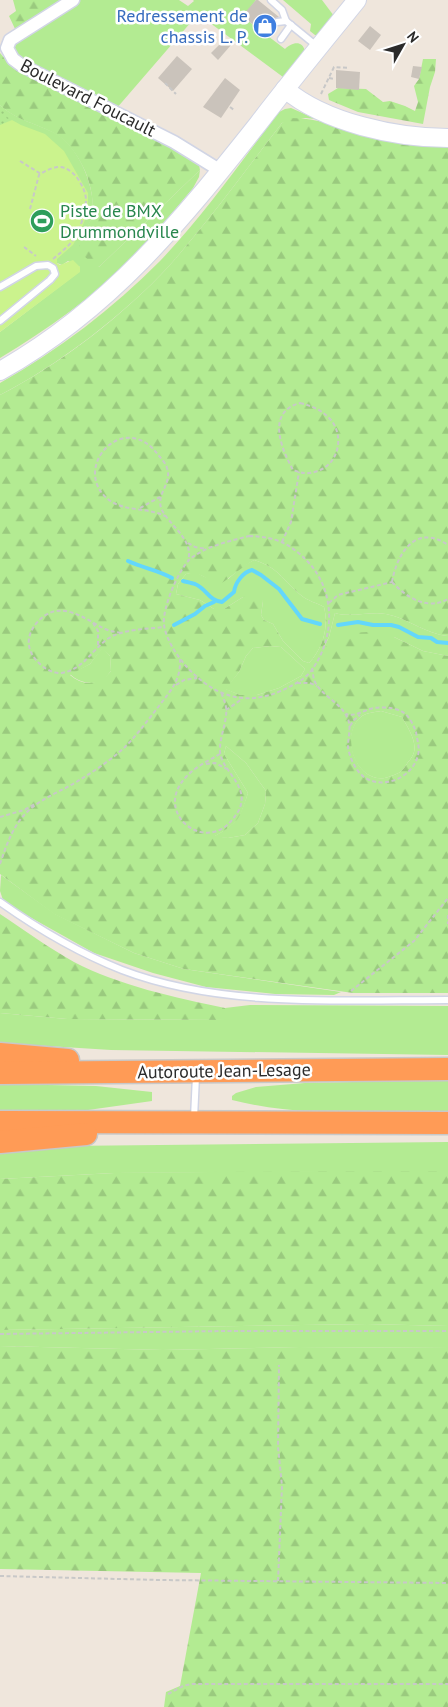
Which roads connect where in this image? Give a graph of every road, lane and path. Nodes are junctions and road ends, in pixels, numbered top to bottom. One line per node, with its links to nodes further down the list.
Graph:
1 (73, 0): 19 (street, Boulevard Foucault)
2 (272, 0): 5 (lane)
3 (358, 0): 7 (street)
4 (277, 22): 5 (lane)
5 (289, 23): 6 (lane); 7 (lane)
6 (281, 39)
7 (319, 47): 12 (street)
8 (349, 68): 9 (path)
9 (329, 78): 10 (path); 13 (path)
10 (335, 79)
11 (164, 83): 14 (path)
12 (285, 89): 17 (street); 19 (street)
13 (323, 91)
14 (176, 94)
15 (230, 106): 16 (path)
16 (234, 110)
17 (448, 138)
18 (20, 162): 20 (path)
19 (220, 171): 25 (street)
20 (41, 174): 21 (path); 22 (path)
21 (30, 209)
22 (53, 259)
23 (0, 287): 24 (lane)
24 (0, 321)
25 (0, 371)
26 (299, 472): 26 (path); 31 (path)
27 (160, 497): 28 (path); 28 (path); 29 (path)
28 (139, 509): 29 (path)
29 (167, 517): 30 (path)
30 (187, 542): 33 (path); 34 (path)
31 (282, 542): 33 (path); 37 (path)
32 (448, 545): 35 (path)
33 (206, 549): 34 (path)
34 (188, 562): 39 (path)
35 (392, 582): 36 (path); 37 (path)
36 (448, 600)
37 (329, 603): 43 (path)
38 (92, 621): 40 (path); 41 (path); 41 (path)
39 (164, 627): 40 (path); 42 (path)
40 (122, 633): 41 (path)
41 (97, 646)
42 (180, 659): 44 (path); 46 (path)
43 (312, 668): 45 (path); 47 (path)
44 (198, 678): 46 (path); 48 (path)
45 (297, 683): 47 (path); 49 (path)
46 (174, 686): 57 (path)
47 (318, 687): 52 (path)
48 (221, 692): 49 (path); 50 (path)
49 (243, 698): 50 (path)
50 (226, 710): 54 (path)
51 (361, 713): 52 (path); 53 (path); 53 (path)
52 (346, 714): 53 (path)
53 (349, 728)
54 (220, 754): 55 (path); 56 (path)
55 (203, 764): 56 (path); 56 (path)
56 (229, 771)
57 (40, 802): 58 (path); 59 (path)
58 (0, 817)
59 (0, 864)
60 (448, 898): 64 (path)
61 (0, 902): 64 (lane)
62 (448, 915): 63 (path)
63 (448, 924)
64 (339, 1000): 65 (lane)
65 (448, 1000)
66 (0, 1054): 68 (highway)
67 (448, 1069): 68 (highway, Autoroute Jean-Lesage)
68 (196, 1071): 69 (highway, Autoroute Jean-Lesage); 71 (lane)
69 (0, 1073)
70 (0, 1122): 71 (highway)
71 (194, 1122): 72 (highway); 73 (highway)
72 (448, 1123)
73 (0, 1142)
74 (448, 1331): 75 (path)
75 (0, 1334)
76 (279, 1365): 78 (path)
77 (0, 1576): 78 (path)
78 (278, 1581): 79 (path)
79 (448, 1584)
80 (448, 1684): 81 (path)
81 (168, 1694)

